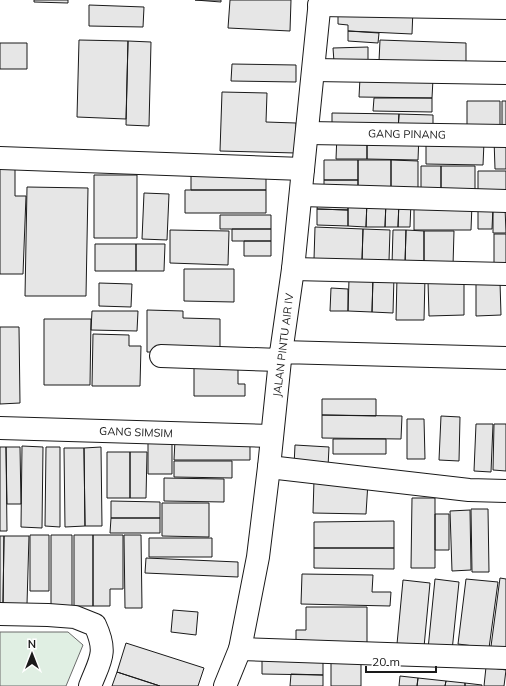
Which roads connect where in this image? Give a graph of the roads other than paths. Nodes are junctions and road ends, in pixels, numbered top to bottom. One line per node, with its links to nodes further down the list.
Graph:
1 (320, 3): 2 (street); 3 (street, JALAN PINTU AIR IV)
2 (506, 8)
3 (314, 70): 4 (street); 5 (street, JALAN PINTU AIR IV)
4 (506, 73)
5 (307, 133): 6 (street, GANG PINANG); 8 (street, JALAN PINTU AIR IV)
6 (506, 136)
7 (0, 158): 8 (street)
8 (303, 169): 9 (street, JALAN PINTU AIR IV)
9 (301, 195): 10 (street); 11 (street, JALAN PINTU AIR IV)
10 (506, 201)
11 (293, 269): 12 (street); 14 (street, JALAN PINTU AIR IV)
12 (506, 274)
13 (161, 356): 14 (street)
14 (281, 356): 15 (street); 17 (street, JALAN PINTU AIR IV)
15 (506, 358)
16 (0, 428): 17 (street, GANG SIMSIM)
17 (272, 436): 18 (street, JALAN PINTU AIR IV)
18 (269, 467): 19 (street); 21 (street, JALAN PINTU AIR IV)
19 (506, 492)
20 (0, 614): 23 (street)
21 (240, 649): 22 (street); 24 (street, JALAN PINTU AIR IV)
22 (506, 658)
23 (90, 686)
24 (225, 686)

